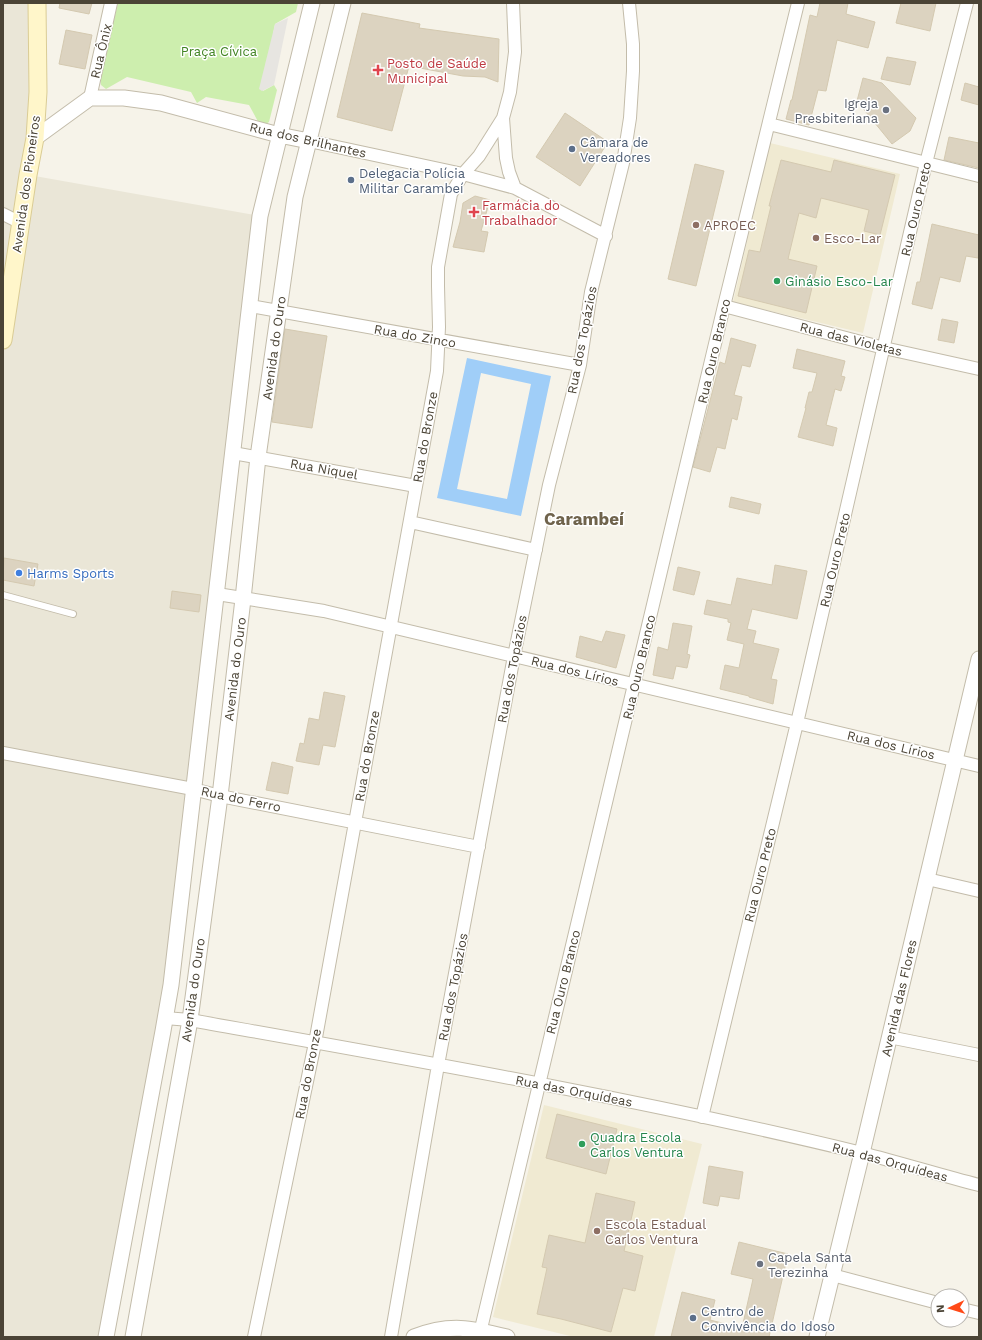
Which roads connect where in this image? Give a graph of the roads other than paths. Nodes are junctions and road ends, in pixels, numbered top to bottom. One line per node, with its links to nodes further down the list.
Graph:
1 (37, 3): 13 (main road, Avenida dos Pioneiros)
2 (111, 3): 9 (street, Rua Ônix)
3 (312, 3): 12 (street, Avenida do Ouro)
4 (343, 3): 14 (street, Avenida do Ouro)
5 (513, 3): 10 (street)
6 (629, 3): 21 (street, Rua dos Topázios)
7 (798, 3): 11 (street, Rua Ouro Branco)
8 (967, 3): 15 (street, Rua Ouro Preto)
9 (90, 98): 12 (street, Rua dos Brilhantes); 13 (street)
10 (503, 118): 16 (street, Rua do Bronze); 18 (street)
11 (770, 124): 15 (street); 23 (street, Rua Ouro Branco)
12 (279, 135): 14 (street, Rua dos Brilhantes); 22 (street, Avenida do Ouro)
13 (35, 138): 20 (main road, Avenida dos Pioneiros)
14 (309, 141): 16 (street, Rua dos Brilhantes); 24 (street, Avenida do Ouro)
15 (926, 163): 17 (street); 27 (street, Rua Ouro Preto)
16 (463, 174): 18 (street, Rua dos Brilhantes); 26 (street, Rua do Bronze)
17 (979, 176)
18 (515, 188): 21 (street, Rua dos Brilhantes)
19 (3, 214): 20 (street)
20 (21, 223): 25 (main road, Avenida dos Pioneiros)
21 (606, 236): 28 (street, Rua dos Topázios)
22 (250, 306): 24 (street, Rua do Zinco); 30 (street, Avenida do Ouro)
23 (724, 306): 27 (street, Rua das Violetas); 42 (street, Rua Ouro Branco)
24 (280, 311): 26 (street, Rua do Zinco); 31 (street, Avenida do Ouro)
25 (3, 340)
26 (439, 340): 28 (street, Rua do Zinco); 32 (street, Rua do Bronze)
27 (884, 348): 29 (street, Rua das Violetas); 43 (street, Rua Ouro Preto)
28 (580, 366): 34 (street, Rua dos Topázios)
29 (979, 369)
30 (232, 453): 31 (street, Rua Niquel); 35 (street, Avenida do Ouro)
31 (258, 457): 32 (street, Rua Niquel); 37 (street, Avenida do Ouro)
32 (416, 486): 33 (street, Rua do Bronze)
33 (410, 522): 34 (street); 39 (street, Rua do Bronze)
34 (536, 550): 40 (street, Rua dos Topázios)
35 (217, 594): 37 (street, Rua dos Lírios); 47 (street, Avenida do Ouro)
36 (3, 595): 38 (lane)
37 (243, 599): 39 (street, Rua dos Lírios); 48 (street, Avenida do Ouro)
38 (73, 614)
39 (390, 626): 40 (street, Rua dos Lírios); 49 (street, Rua do Bronze)
40 (514, 656): 42 (street, Rua dos Lírios); 50 (street, Rua dos Topázios)
41 (979, 659): 45 (street, Avenida das Flores)
42 (635, 685): 43 (street, Rua dos Lírios); 59 (street, Rua Ouro Branco)
43 (798, 723): 45 (street, Rua dos Lírios); 60 (street, Rua Ouro Preto)
44 (3, 753): 47 (street, Rua do Ferro)
45 (955, 760): 46 (street, Rua dos Lírios); 51 (street, Avenida das Flores)
46 (979, 766)
47 (193, 789): 48 (street, Rua do Ferro); 53 (street, Avenida do Ouro)
48 (220, 796): 49 (street, Rua do Ferro); 54 (street, Avenida do Ouro)
49 (355, 823): 50 (street, Rua do Ferro); 56 (street, Rua do Bronze)
50 (479, 847): 58 (street, Rua dos Topázios)
51 (926, 879): 52 (street); 55 (street, Avenida das Flores)
52 (979, 891)
53 (165, 1018): 54 (street, Rua das Orquídeas); 66 (street, Avenida do Ouro)
54 (190, 1020): 56 (street, Rua das Orquídeas); 67 (street, Avenida do Ouro)
55 (890, 1037): 57 (street); 61 (street, Avenida das Flores)
56 (315, 1042): 58 (street, Rua das Orquídeas); 68 (street, Rua do Bronze)
57 (979, 1055)
58 (438, 1065): 59 (street, Rua das Orquídeas); 69 (street, Rua dos Topázios)
59 (539, 1084): 60 (street, Rua das Orquídeas); 65 (street, Rua Ouro Branco)
60 (702, 1117): 61 (street, Rua das Orquídeas)
61 (862, 1153): 62 (street, Rua das Orquídeas); 63 (street, Avenida das Flores)
62 (979, 1185)
63 (832, 1276): 64 (street); 72 (street, Avenida das Flores)
64 (930, 1301)
65 (480, 1334): 70 (street); 71 (street)
66 (106, 1337)
67 (133, 1337)
68 (254, 1337)
69 (391, 1337)
70 (414, 1337)
71 (506, 1337)
72 (817, 1337)

